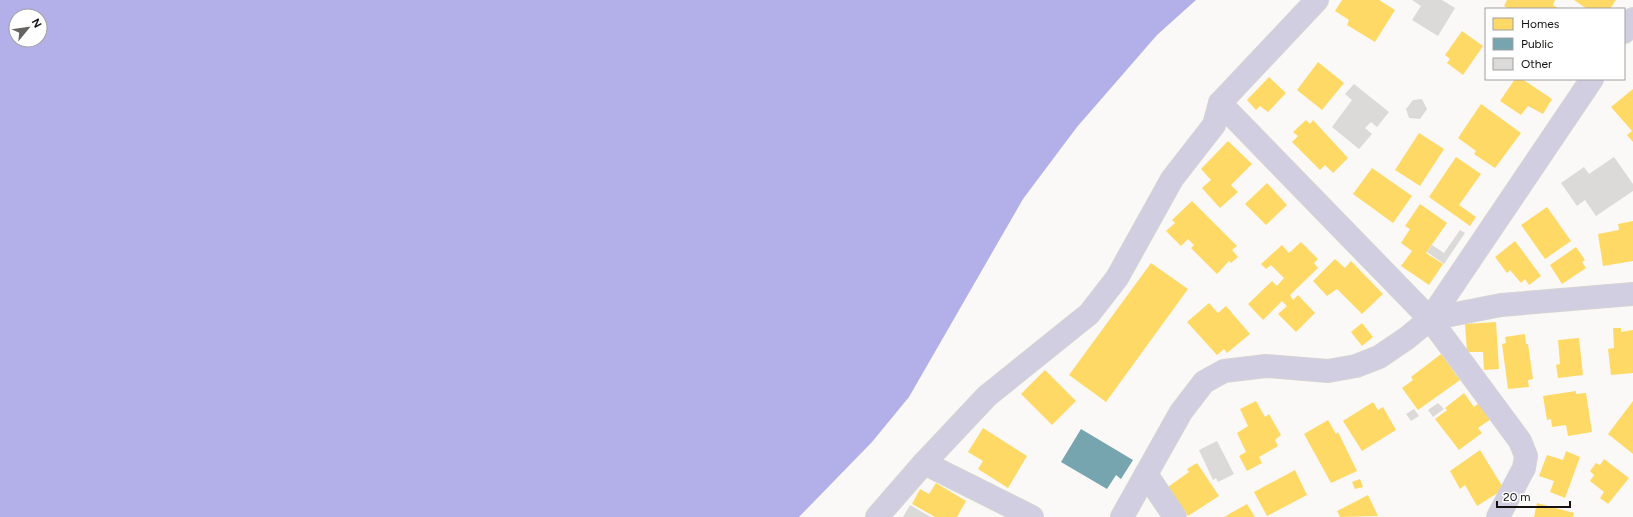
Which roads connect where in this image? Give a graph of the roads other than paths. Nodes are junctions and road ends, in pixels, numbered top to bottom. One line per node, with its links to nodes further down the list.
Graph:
1 (1317, 0): 5 (street)
2 (1633, 19): 3 (street)
3 (1625, 31)
4 (1591, 80): 7 (street)
5 (1220, 103): 7 (street); 8 (street)
6 (1633, 294): 7 (street)
7 (1430, 319): 9 (street); 14 (street)
8 (924, 463): 10 (street); 11 (street)
9 (1146, 474): 12 (street); 13 (street)
10 (877, 517)
11 (1032, 517)
12 (1122, 517)
13 (1175, 517)
14 (1498, 517)

